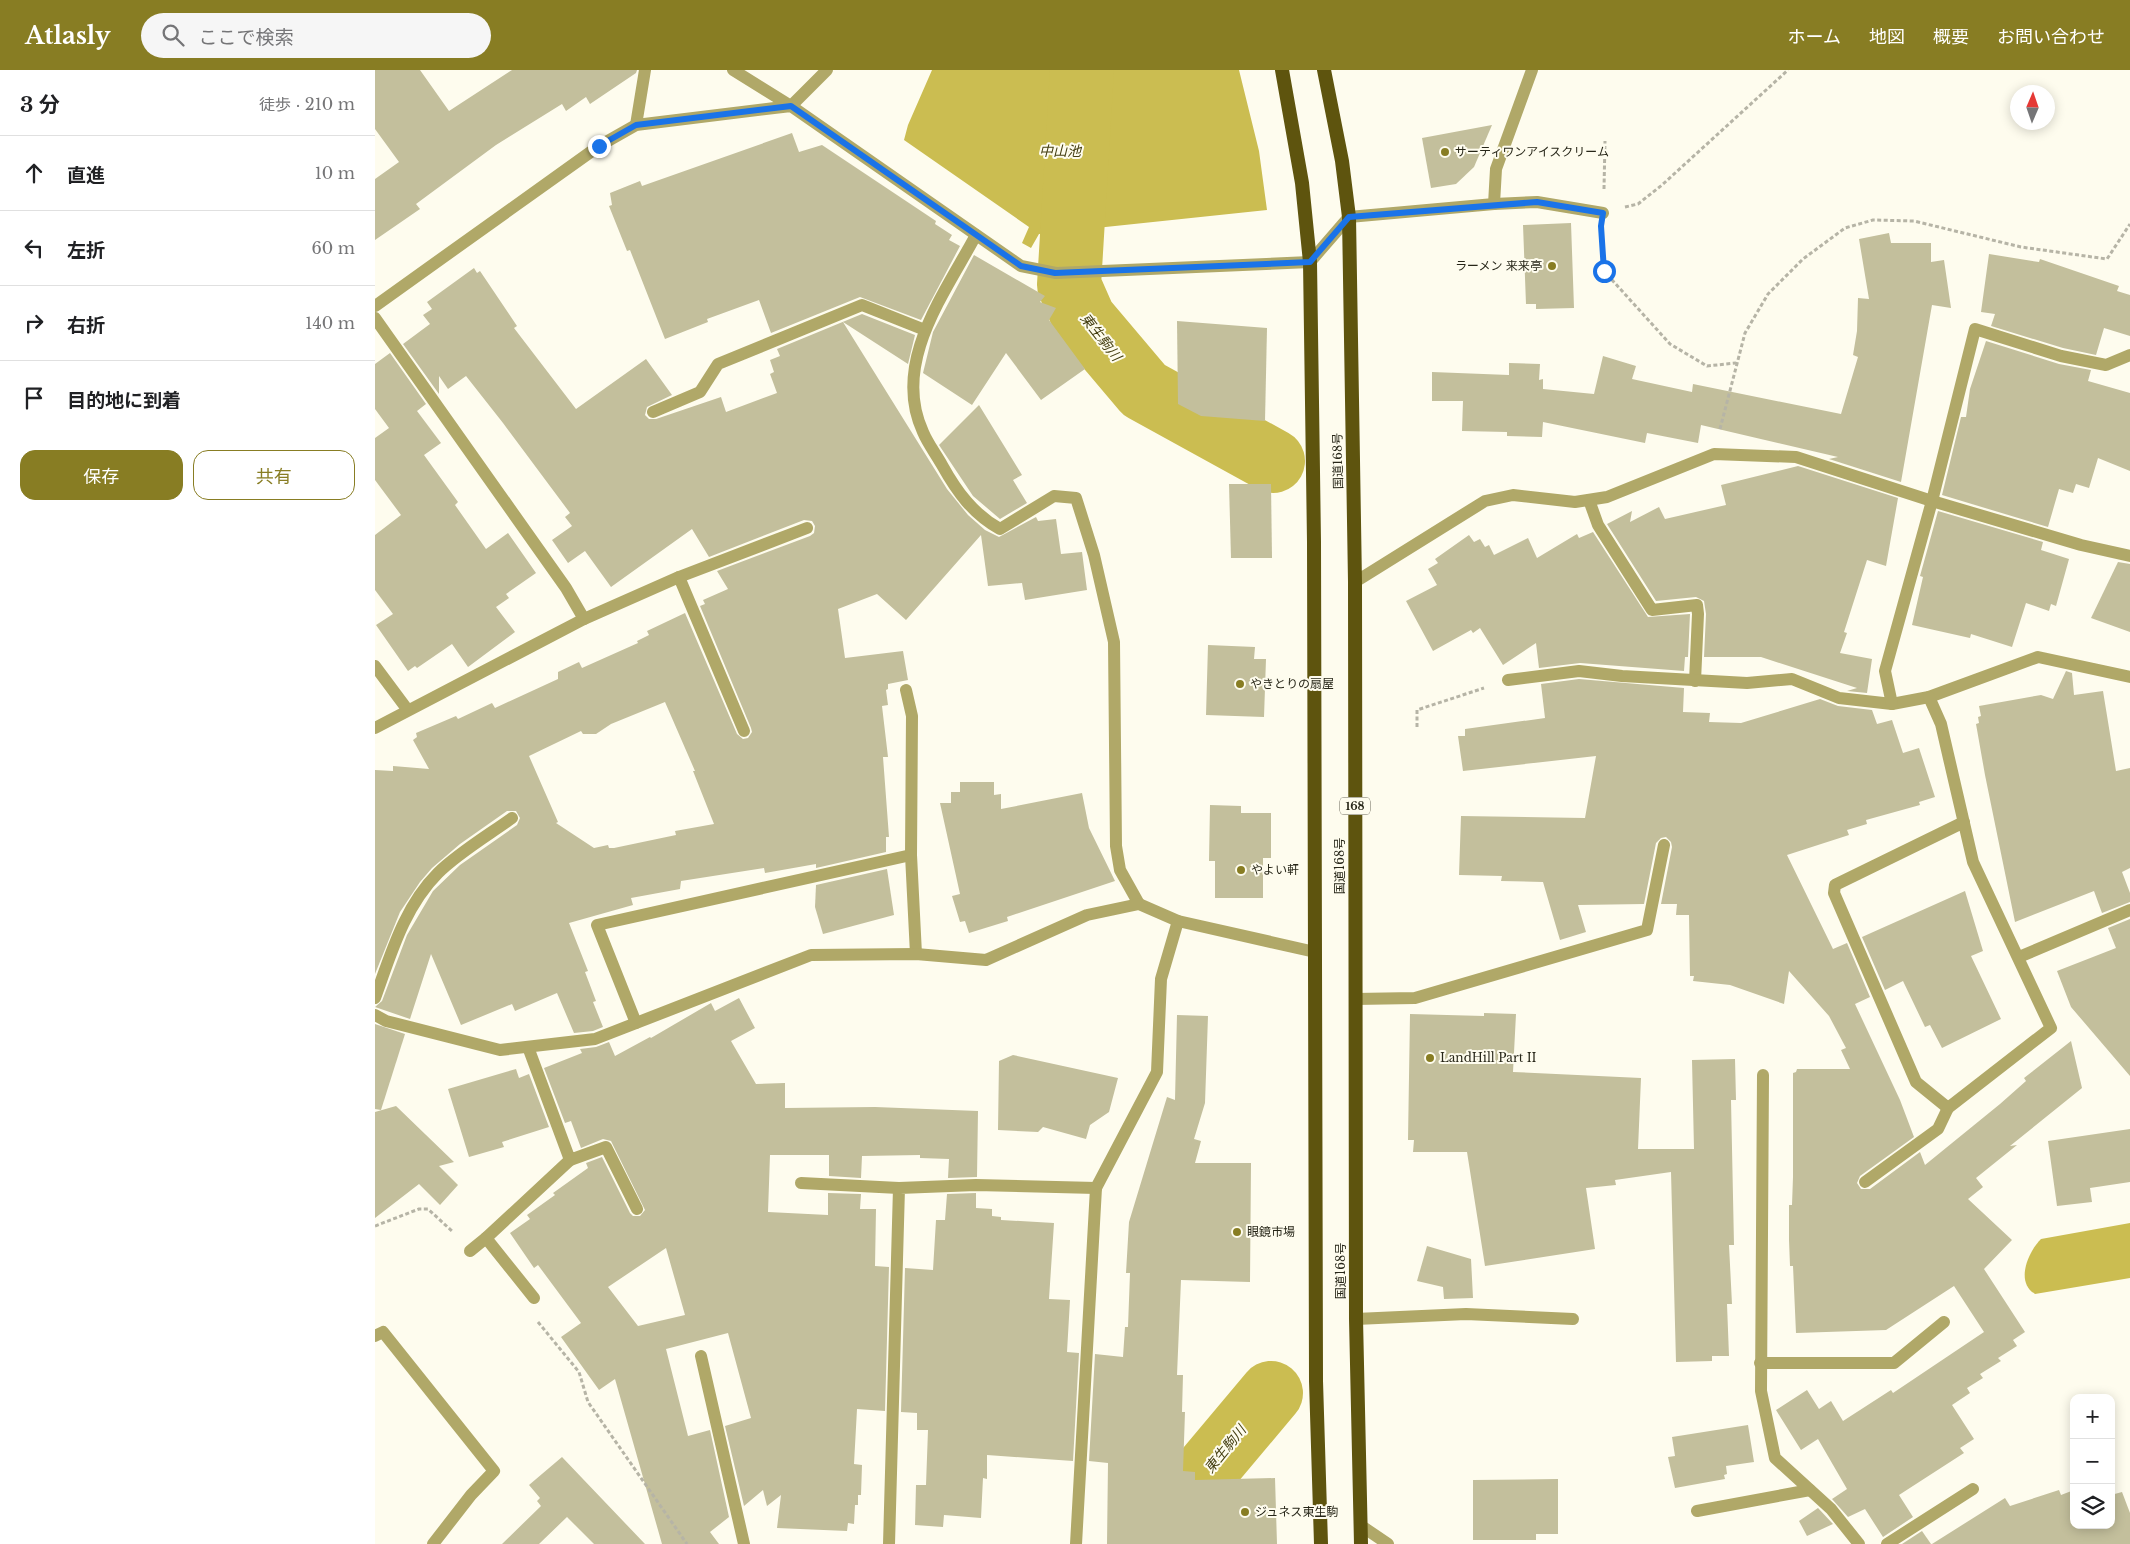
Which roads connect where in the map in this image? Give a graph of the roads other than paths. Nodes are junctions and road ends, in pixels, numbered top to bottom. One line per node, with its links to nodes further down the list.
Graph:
1 (645, 70): 8 (street)
2 (733, 70): 7 (street)
3 (827, 70): 7 (street)
4 (1282, 70): 13 (highway, 国道168号)
5 (1324, 70): 11 (highway, 国道168号 / 168)
6 (1531, 70): 9 (street)
7 (791, 106): 8 (street); 12 (street)
8 (636, 125): 14 (street)
9 (1494, 204): 10 (street); 11 (street)
10 (1603, 213)
11 (1349, 217): 13 (street); 24 (highway, 国道168号 / 168)
12 (976, 234): 13 (street); 16 (street)
13 (1310, 262): 43 (highway, 国道168号)
14 (375, 306)
15 (375, 318): 25 (street)
16 (925, 330): 18 (street); 40 (street)
17 (2130, 355): 20 (street)
18 (653, 412)
19 (1589, 500): 20 (street); 24 (street); 29 (street)
20 (1932, 501): 22 (street); 32 (street)
21 (807, 528): 23 (street)
22 (2130, 556)
23 (679, 576): 25 (street); 35 (street)
24 (1355, 582): 47 (highway, 国道168号 / 168)
25 (584, 619): 33 (street)
26 (375, 666): 33 (street)
27 (2130, 677): 31 (street)
28 (1508, 680): 29 (street)
29 (1695, 681): 32 (street)
30 (905, 690): 39 (street)
31 (1929, 697): 32 (street); 37 (street)
32 (1893, 704)
33 (407, 709): 34 (street)
34 (375, 728)
35 (744, 731)
36 (512, 818): 46 (street)
37 (1964, 822): 45 (street); 52 (street)
38 (1663, 845): 47 (street)
39 (911, 855): 44 (street); 49 (street)
40 (1139, 904): 42 (street); 44 (street)
41 (2130, 910): 45 (street)
42 (1178, 921): 43 (street); 57 (street)
43 (1315, 952): 76 (highway, 国道168号)
44 (916, 954): 49 (street)
45 (2019, 957): 52 (street)
46 (375, 998)
47 (1355, 999): 62 (highway, 国道168号 / 168)
48 (375, 1015): 50 (street)
49 (636, 1023): 50 (street)
50 (528, 1047): 53 (street)
51 (1763, 1074): 67 (street)
52 (1948, 1108): 54 (street)
53 (570, 1160): 58 (street); 59 (street)
54 (1865, 1182)
55 (801, 1183): 56 (street)
56 (899, 1188): 57 (street); 74 (street)
57 (1096, 1188): 75 (street)
58 (637, 1209)
59 (486, 1238): 60 (street); 61 (street)
60 (470, 1252)
61 (534, 1298)
62 (1357, 1318): 63 (street); 71 (highway, 国道168号 / 168)
63 (1573, 1319)
64 (1944, 1322): 67 (street)
65 (375, 1336): 72 (street)
66 (701, 1356): 73 (street)
67 (1760, 1364): 69 (street)
68 (1973, 1489): 80 (street)
69 (1810, 1490): 70 (street); 79 (street)
70 (1697, 1511)
71 (1360, 1525): 77 (highway, 国道168号 / 168); 78 (street)
72 (433, 1544)
73 (744, 1544)
74 (889, 1544)
75 (1076, 1544)
76 (1321, 1544)
77 (1361, 1544)
78 (1388, 1544)
79 (1859, 1544)
80 (1887, 1544)

